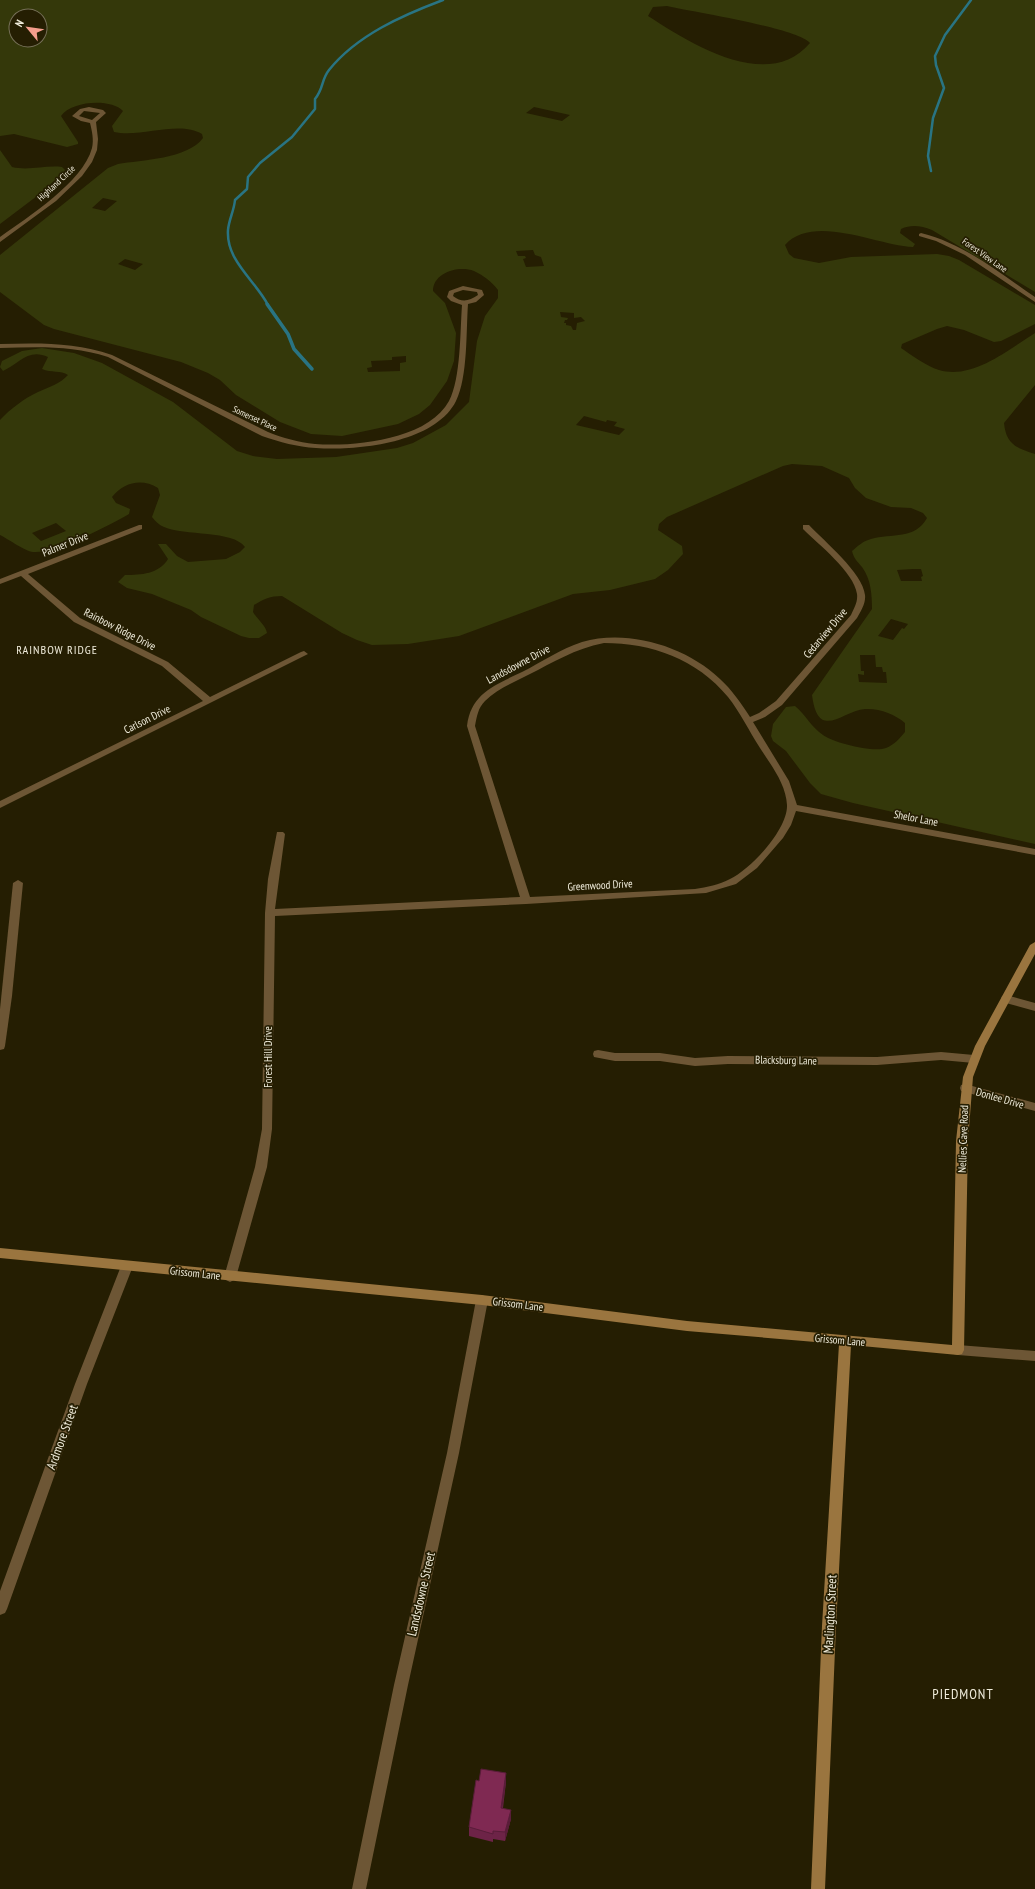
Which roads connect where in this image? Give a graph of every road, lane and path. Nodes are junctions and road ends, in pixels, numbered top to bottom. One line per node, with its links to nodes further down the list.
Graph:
1 (93, 122): 3 (street, Highland Circle)
2 (921, 235): 4 (street, Forest View Lane)
3 (0, 240)
4 (1035, 300)
5 (465, 304): 6 (street, Somerset Place)
6 (0, 346)
7 (139, 527): 9 (street, Palmer Drive)
8 (806, 527): 13 (street, Cedarview Drive)
9 (22, 574): 10 (street, Palmer Drive); 12 (street, Rainbow Ridge Drive)
10 (0, 582)
11 (304, 654): 12 (street, Carlson Drive)
12 (209, 701): 14 (street, Carlson Drive)
13 (748, 721): 15 (street, Greenwood Drive); 19 (street, Landsdowne Drive)
14 (0, 805)
15 (792, 807): 17 (street, Shelor Lane); 19 (street, Greenwood Drive)
16 (280, 834): 20 (street, Forest Hill Drive)
17 (1035, 852)
18 (18, 884): 24 (street)
19 (526, 901): 20 (street, Greenwood Drive)
20 (270, 913): 31 (street, Forest Hill Drive)
21 (1035, 945): 22 (street, Nellies Cave Road)
22 (1006, 999): 23 (street); 26 (street, Nellies Cave Road)
23 (1035, 1007)
24 (0, 1046)
25 (598, 1054): 26 (street, Blacksburg Lane)
26 (974, 1059): 27 (street, Nellies Cave Road)
27 (966, 1088): 28 (street, Donlee Drive); 34 (street, Nellies Cave Road)
28 (1035, 1107)
29 (0, 1253): 30 (street, Grissom Lane)
30 (127, 1266): 31 (street, Grissom Lane); 36 (street, Ardmore Street)
31 (230, 1276): 32 (street, Grissom Lane)
32 (482, 1300): 33 (street, Grissom Lane); 37 (street, Landsdowne Street)
33 (845, 1340): 34 (street, Grissom Lane); 38 (street, Marlington Street)
34 (958, 1350): 35 (street, Grissom Lane)
35 (1035, 1356)
36 (0, 1609)
37 (359, 1889)
38 (818, 1889)

